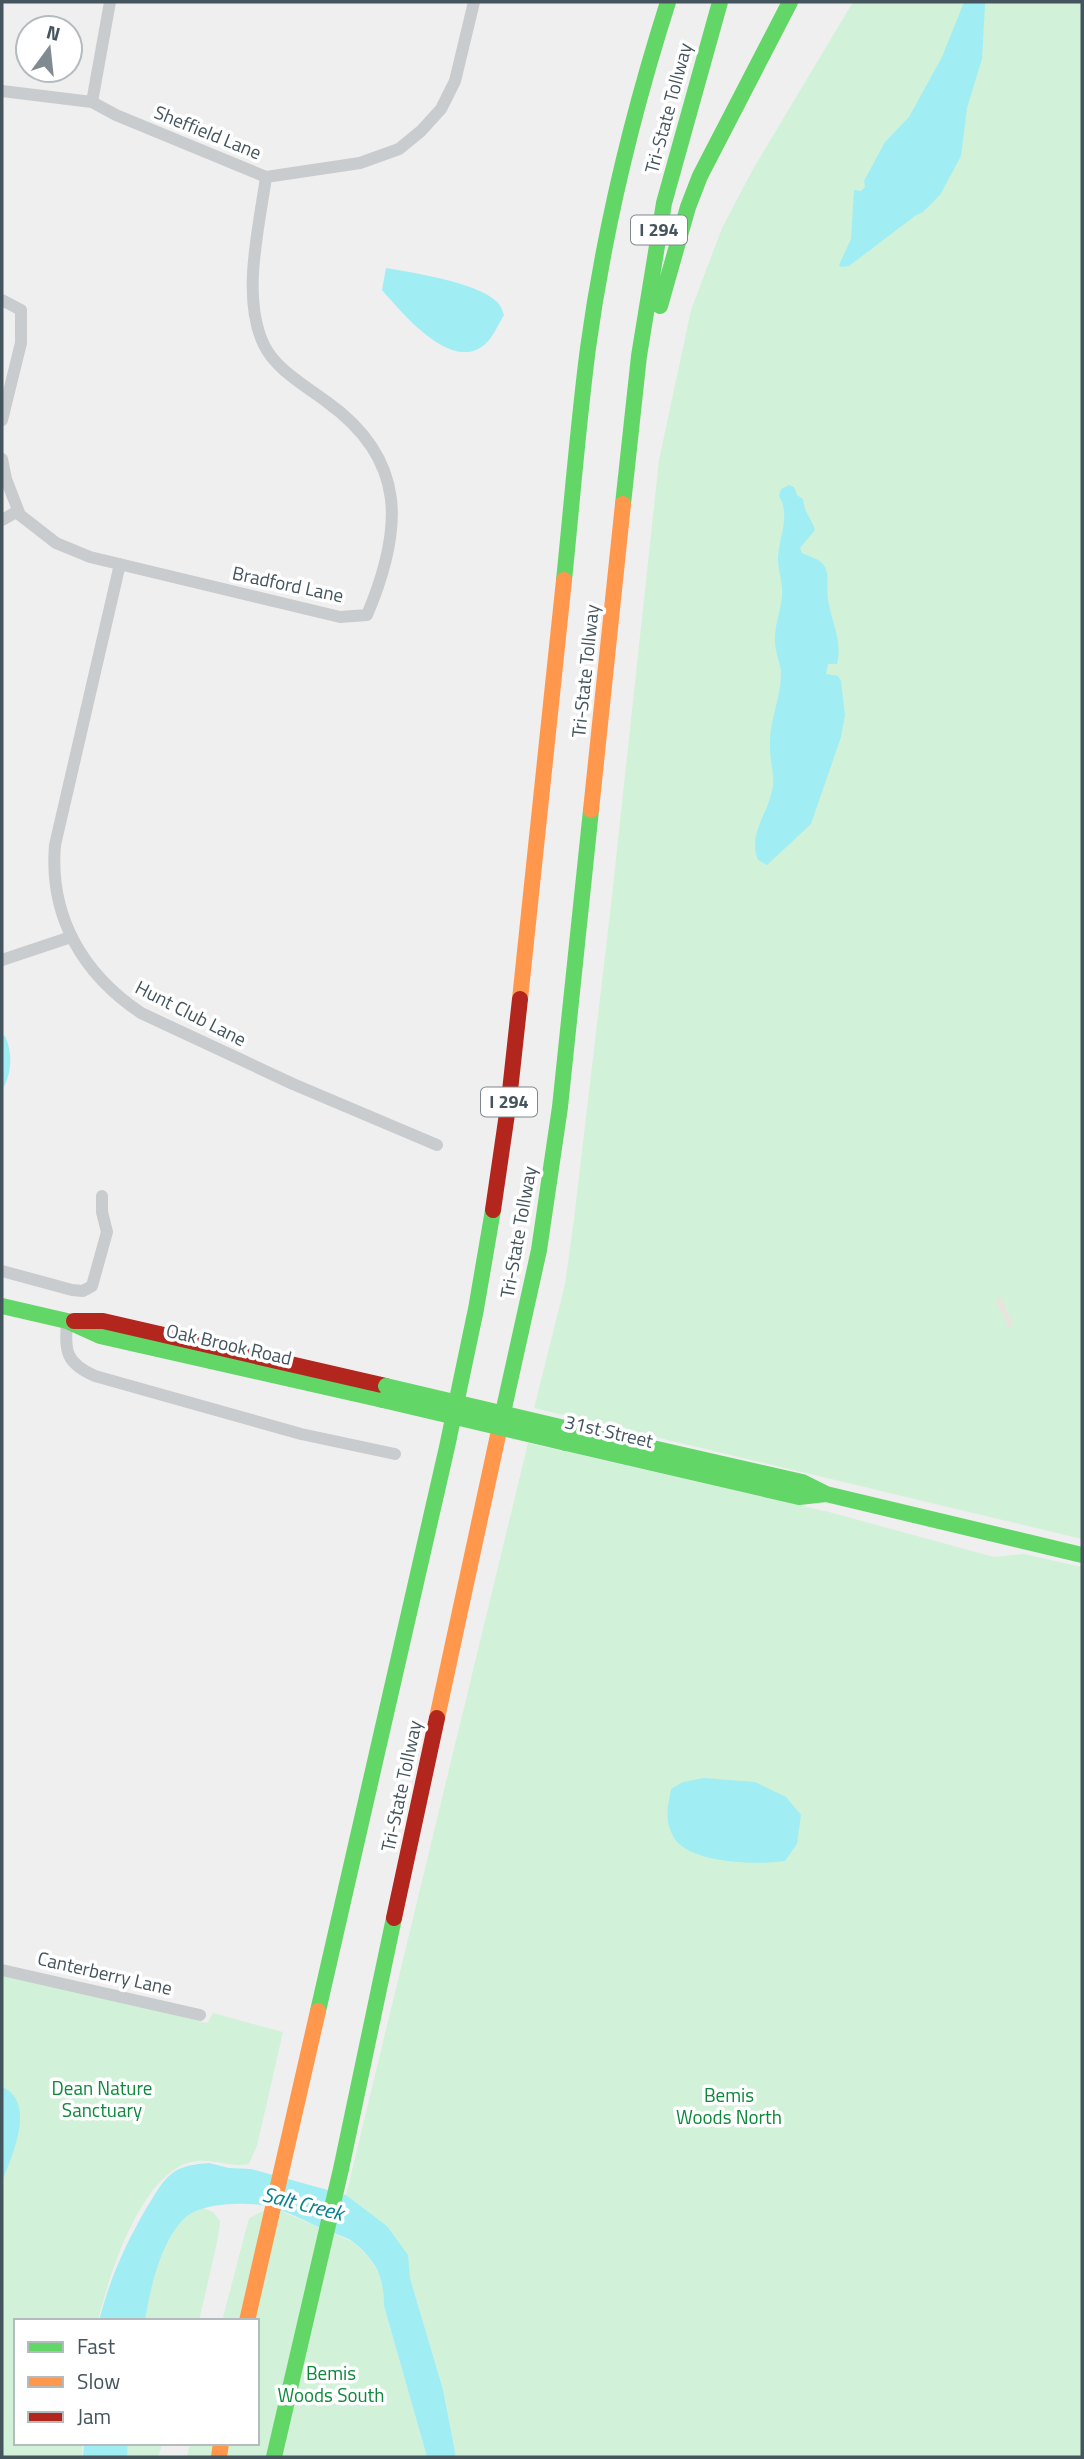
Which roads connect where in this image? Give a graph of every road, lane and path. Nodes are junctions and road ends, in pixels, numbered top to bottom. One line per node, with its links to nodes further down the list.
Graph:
1 (110, 2): 7 (street)
2 (474, 2): 8 (street, Sheffield Lane)
3 (667, 2): 28 (main road, Tri-State Tollway / I 294)
4 (720, 2): 12 (main road, Tri-State Tollway / I 294)
5 (790, 2): 12 (main road)
6 (2, 91): 7 (street, Sheffield Lane)
7 (92, 102): 8 (street, Sheffield Lane)
8 (266, 177): 15 (street, Bradford Lane)
9 (2, 300): 10 (street)
10 (2, 421)
11 (2, 459): 13 (street)
12 (628, 463): 29 (main road, Tri-State Tollway / I 294)
13 (18, 511): 14 (street); 15 (street, Bradford Lane)
14 (2, 520)
15 (120, 564): 16 (street, Hunt Club Lane)
16 (71, 937): 17 (street); 18 (street, Hunt Club Lane)
17 (2, 960)
18 (437, 1146)
19 (102, 1196): 20 (street)
20 (2, 1271)
21 (2, 1306): 22 (main road, Oak Brook Road)
22 (67, 1321): 23 (main road, Oak Brook Road); 24 (street)
23 (384, 1393): 25 (main road, 31st Street, bridge)
24 (395, 1454)
25 (1082, 1555)
26 (2, 1970): 27 (street, Canterberry Lane)
27 (200, 2015)
28 (247, 2319)
29 (274, 2457)

